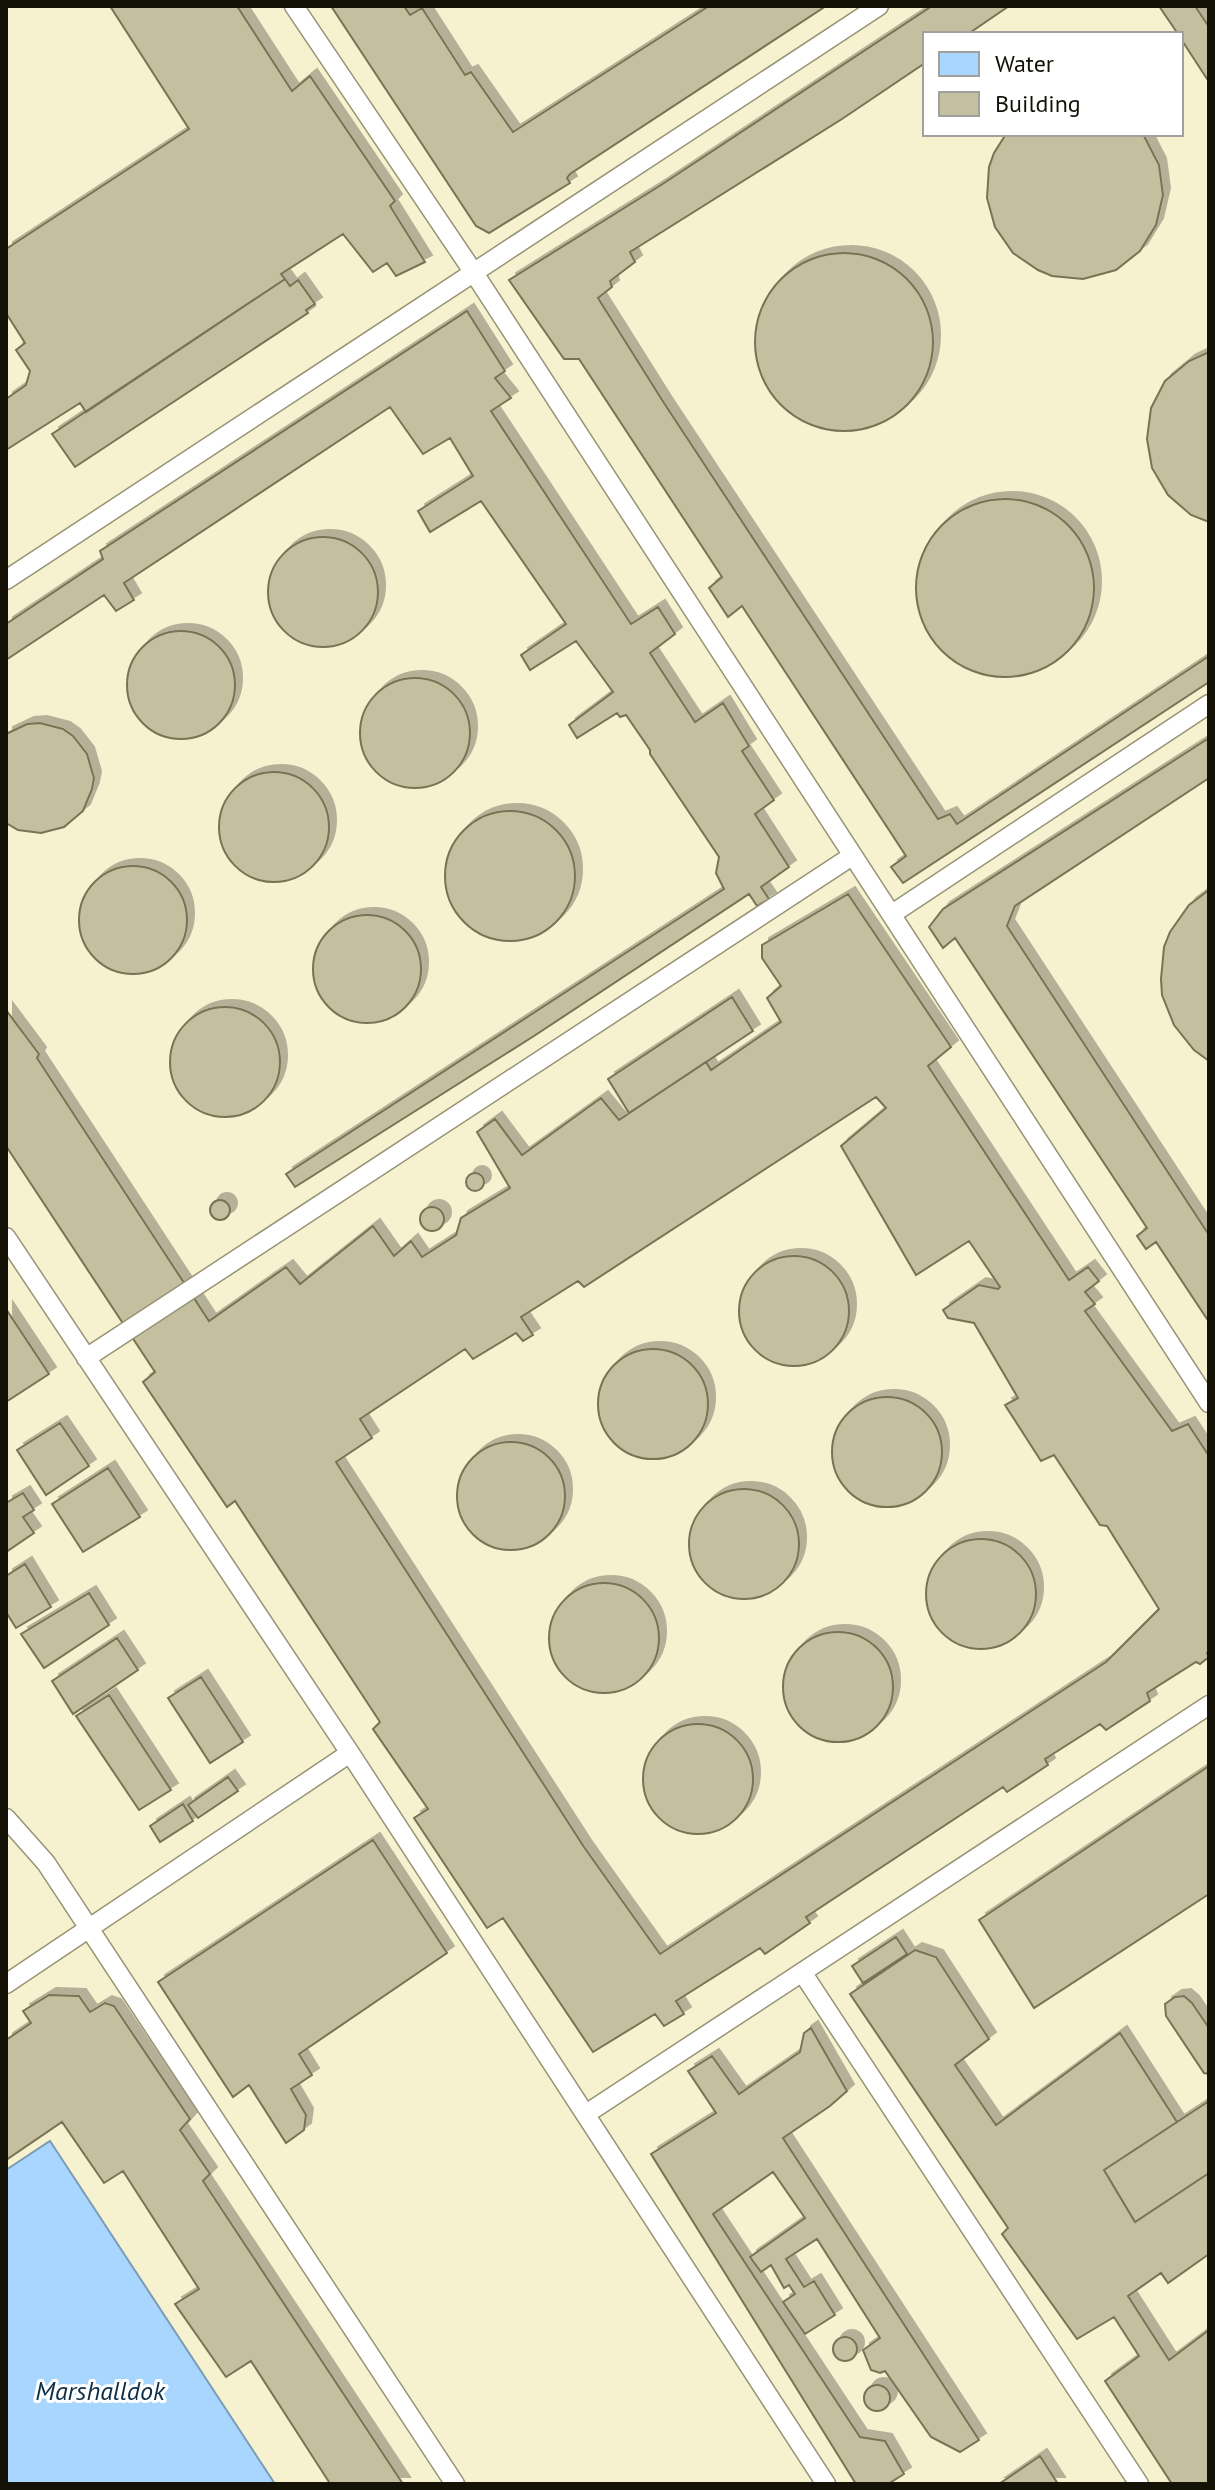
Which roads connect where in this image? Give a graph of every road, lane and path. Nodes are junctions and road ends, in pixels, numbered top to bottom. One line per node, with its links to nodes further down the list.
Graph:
1 (294, 6): 3 (lane)
2 (879, 6): 3 (lane)
3 (474, 273): 4 (lane); 6 (lane)
4 (6, 580)
5 (1209, 704): 7 (lane)
6 (852, 856): 7 (lane); 9 (lane)
7 (892, 914): 10 (lane)
8 (6, 1237): 9 (lane)
9 (86, 1358): 12 (lane)
10 (1209, 1403)
11 (1209, 1705): 15 (lane)
12 (350, 1753): 14 (lane); 17 (lane)
13 (6, 1818): 14 (lane)
14 (89, 1929): 16 (lane); 18 (lane)
15 (802, 1972): 17 (lane); 20 (lane)
16 (6, 1984)
17 (586, 2114): 19 (lane)
18 (455, 2484)
19 (826, 2484)
20 (1139, 2484)

